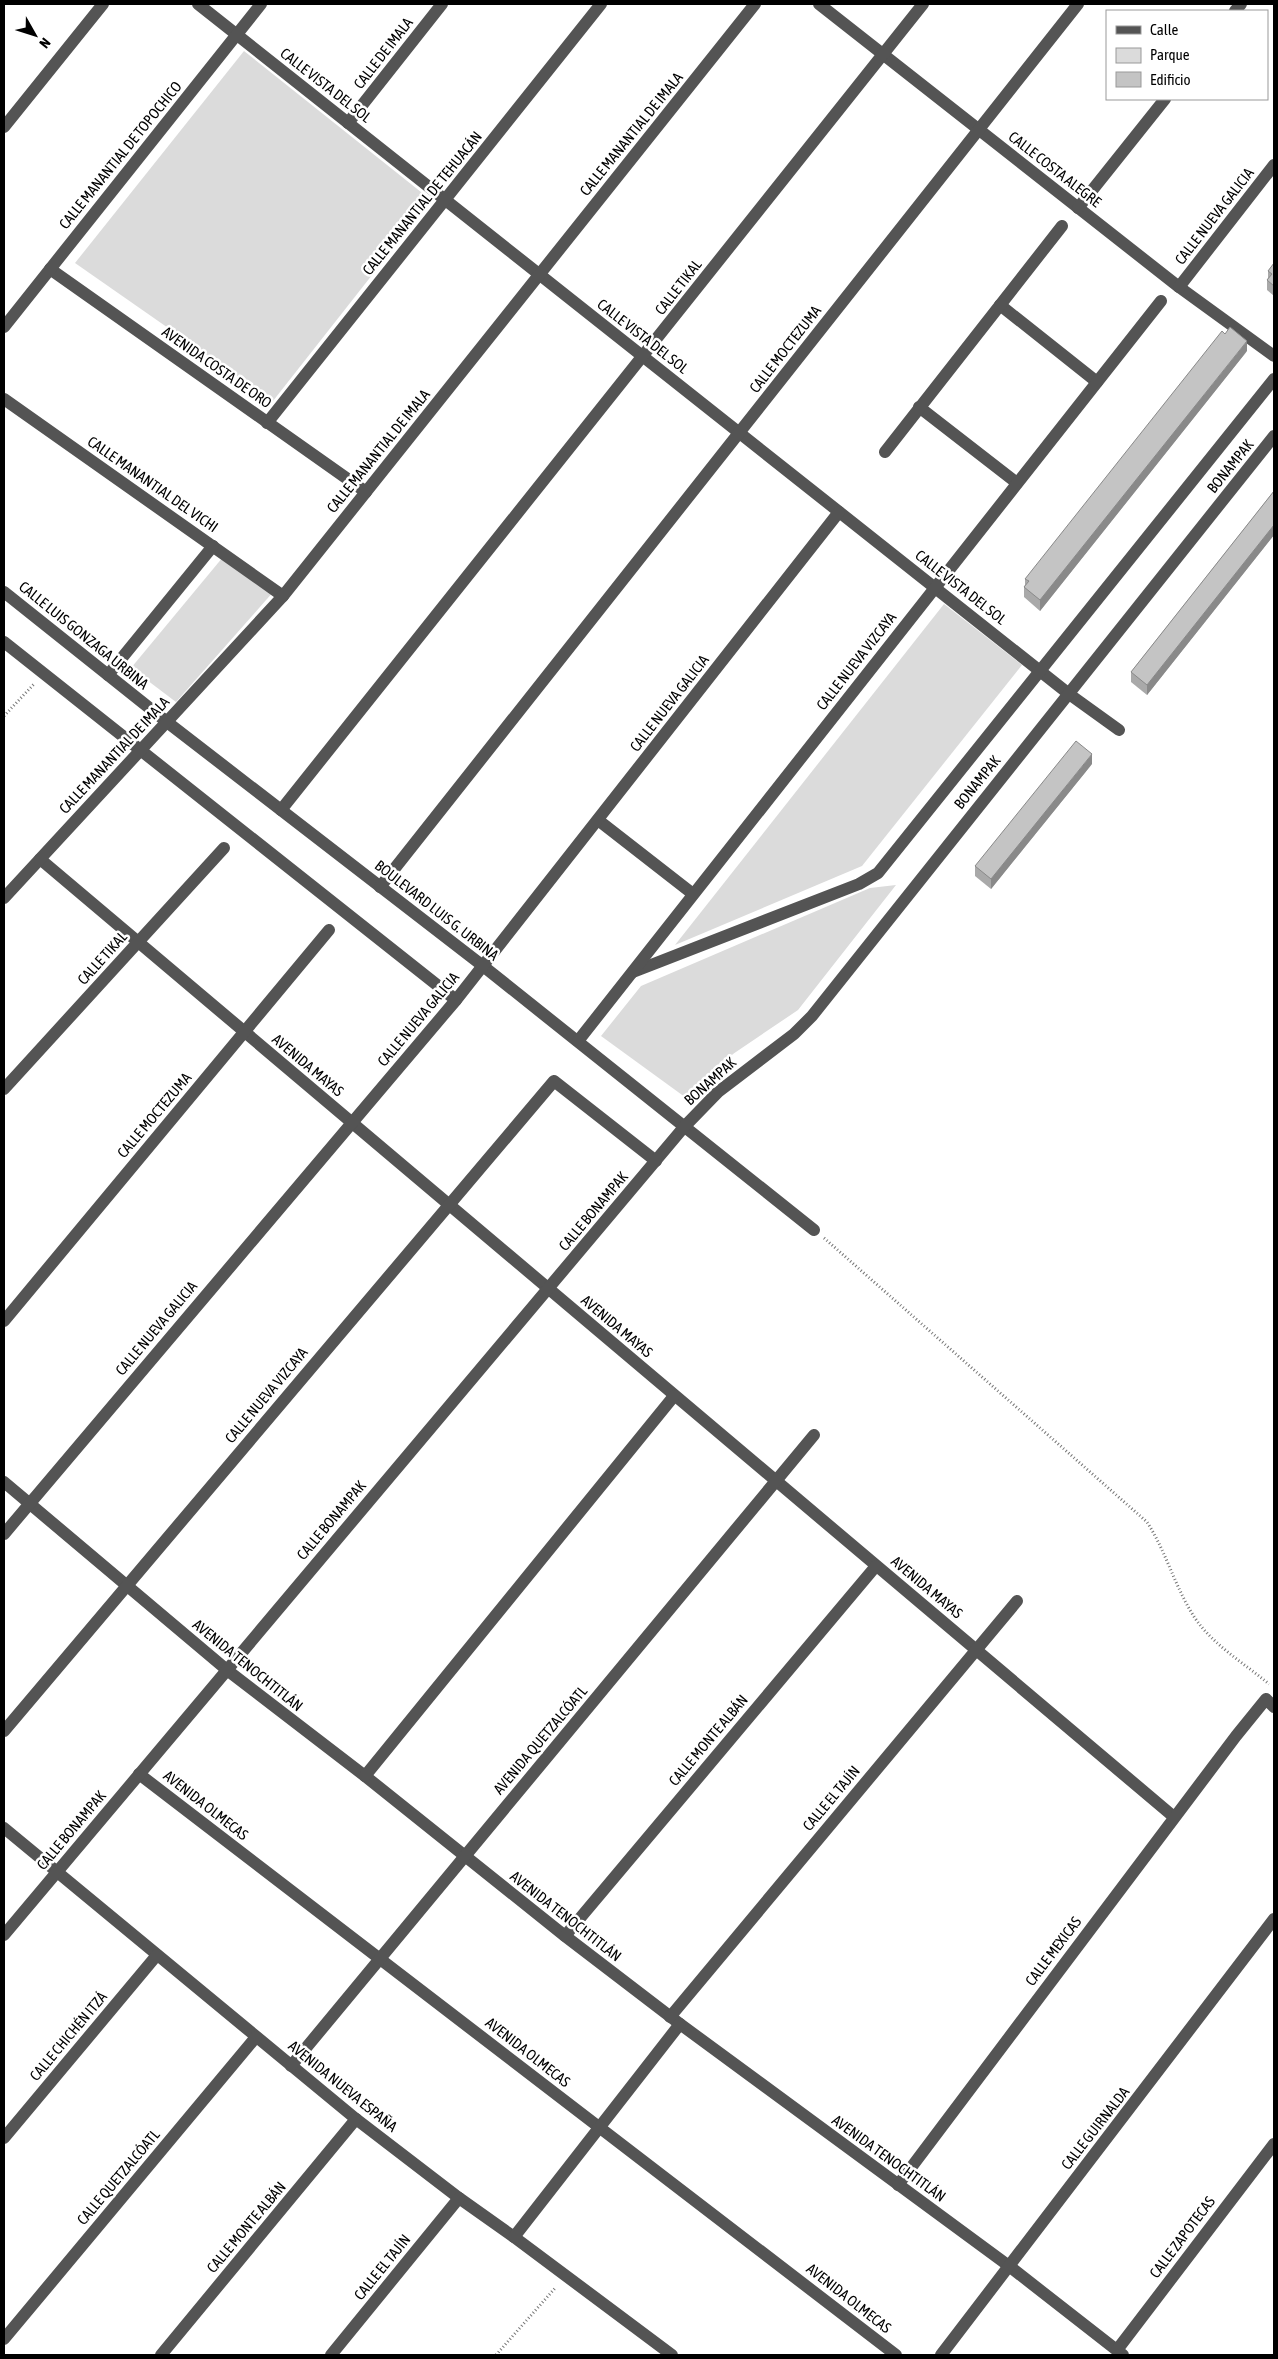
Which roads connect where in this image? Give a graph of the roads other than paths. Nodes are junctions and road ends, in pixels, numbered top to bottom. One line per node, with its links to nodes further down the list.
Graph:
1 (103, 4): 14 (street)
2 (198, 4): 10 (street, CALLE VISTA DEL SOL)
3 (261, 4): 10 (street, CALLE MANANTIAL DE TOPOCHICO)
4 (442, 4): 13 (street, CALLE DE IMALA)
5 (601, 4): 17 (street, CALLE MANANTIAL DE TEHUACÁN)
6 (755, 4): 21 (street, CALLE MANANTIAL DE IMALA)
7 (819, 4): 11 (street, CALLE COSTA ALEGRE)
8 (923, 4): 11 (street, CALLE TIKAL)
9 (1078, 4): 15 (street, CALLE MOCTEZUMA)
10 (237, 34): 13 (street, CALLE VISTA DEL SOL); 20 (street, CALLE MANANTIAL DE TOPOCHICO)
11 (883, 54): 15 (street, CALLE COSTA ALEGRE); 26 (street, CALLE TIKAL)
12 (1164, 100): 18 (street)
13 (348, 123): 17 (street, CALLE VISTA DEL SOL)
14 (4, 127)
15 (978, 130): 18 (street, CALLE COSTA ALEGRE); 33 (street, CALLE MOCTEZUMA)
16 (1274, 164): 22 (street, CALLE NUEVA GALICIA)
17 (445, 200): 21 (street, CALLE VISTA DEL SOL); 32 (street, CALLE MANANTIAL DE TEHUACÁN)
18 (1078, 208): 22 (street, CALLE COSTA ALEGRE)
19 (1062, 226): 24 (street)
20 (50, 269): 25 (street, CALLE MANANTIAL DE TOPOCHICO); 32 (street, AVENIDA COSTA DE ORO)
21 (539, 274): 26 (street, CALLE VISTA DEL SOL); 37 (street, CALLE MANANTIAL DE IMALA)
22 (1179, 287): 27 (street, CALLE COSTA ALEGRE)
23 (1161, 301): 29 (street, CALLE NUEVA VIZCAYA)
24 (1000, 305): 29 (street); 31 (street)
25 (4, 327)
26 (643, 356): 33 (street, CALLE VISTA DEL SOL); 50 (street, CALLE TIKAL)
27 (1274, 356)
28 (1274, 379): 44 (street, BONAMPAK)
29 (1097, 382): 36 (street, CALLE NUEVA VIZCAYA)
30 (4, 399): 39 (street, CALLE MANANTIAL DEL VICHI)
31 (919, 408): 35 (street); 36 (street)
32 (267, 422): 37 (street, AVENIDA COSTA DE ORO)
33 (740, 433): 38 (street, CALLE VISTA DEL SOL); 54 (street, CALLE MOCTEZUMA)
34 (1274, 436): 46 (street, BONAMPAK)
35 (885, 452)
36 (1017, 484): 40 (street, CALLE NUEVA VIZCAYA)
37 (366, 492): 42 (street, CALLE MANANTIAL DE IMALA)
38 (839, 512): 40 (street, CALLE VISTA DEL SOL); 51 (street, CALLE NUEVA GALICIA)
39 (213, 546): 42 (street, CALLE MANANTIAL DEL VICHI); 45 (street)
40 (935, 588): 44 (street, CALLE VISTA DEL SOL); 55 (street, CALLE NUEVA VIZCAYA)
41 (4, 592): 45 (street, CALLE LUIS GONZAGA URBINA)
42 (283, 596): 47 (street, CALLE MANANTIAL DE IMALA)
43 (4, 642): 49 (street)
44 (1040, 671): 46 (street, CALLE VISTA DEL SOL); 60 (street, BONAMPAK)
45 (108, 676): 47 (street, CALLE LUIS GONZAGA URBINA)
46 (1069, 694): 48 (street, CALLE VISTA DEL SOL); 66 (street, BONAMPAK)
47 (167, 722): 49 (street, CALLE MANANTIAL DE IMALA); 50 (street, BOULEVARD LUIS G. URBINA)
48 (1119, 730)
49 (140, 751): 53 (street, CALLE MANANTIAL DE IMALA); 61 (street)
50 (281, 810): 54 (street, BOULEVARD LUIS G. URBINA)
51 (598, 820): 55 (street); 59 (street, CALLE NUEVA GALICIA)
52 (224, 848): 58 (street, CALLE TIKAL)
53 (40, 859): 56 (street, CALLE MANANTIAL DE IMALA); 58 (street, AVENIDA MAYAS)
54 (380, 887): 59 (street, BOULEVARD LUIS G. URBINA)
55 (693, 894): 60 (street, CALLE NUEVA VIZCAYA)
56 (4, 898)
57 (329, 930): 62 (street, CALLE MOCTEZUMA)
58 (138, 942): 62 (street, AVENIDA MAYAS); 64 (street, CALLE TIKAL)
59 (483, 966): 61 (street, CALLE NUEVA GALICIA); 63 (street, BOULEVARD LUIS G. URBINA)
60 (632, 973): 63 (street, CALLE NUEVA VIZCAYA)
61 (456, 1000): 65 (street, CALLE NUEVA GALICIA)
62 (244, 1032): 65 (street, AVENIDA MAYAS); 71 (street, CALLE MOCTEZUMA)
63 (578, 1041): 66 (street, BOULEVARD LUIS G. URBINA)
64 (4, 1089)
65 (351, 1122): 68 (street, AVENIDA MAYAS); 76 (street, CALLE NUEVA GALICIA)
66 (684, 1127): 67 (street, CALLE BONAMPAK); 69 (street, BOULEVARD LUIS G. URBINA)
67 (656, 1161): 68 (street, CALLE NUEVA VIZCAYA); 70 (street, CALLE BONAMPAK)
68 (449, 1205): 70 (street, AVENIDA MAYAS); 79 (street, CALLE NUEVA VIZCAYA)
69 (814, 1230)
70 (548, 1289): 72 (street, AVENIDA MAYAS); 82 (street, CALLE BONAMPAK)
71 (4, 1321)
72 (674, 1396): 74 (street, AVENIDA MAYAS); 86 (street)
73 (814, 1435): 74 (street, AVENIDA QUETZALCÓATL)
74 (776, 1481): 78 (street, AVENIDA MAYAS); 89 (street, AVENIDA QUETZALCÓATL)
75 (4, 1482): 76 (street, AVENIDA TENOCHTITLÁN)
76 (29, 1504): 77 (street, CALLE NUEVA GALICIA); 79 (street, AVENIDA TENOCHTITLÁN)
77 (4, 1534)
78 (876, 1566): 81 (street, AVENIDA MAYAS); 93 (street, CALLE MONTE ALBÁN)
79 (126, 1586): 82 (street, AVENIDA TENOCHTITLÁN); 84 (street, CALLE NUEVA VIZCAYA)
80 (1017, 1601): 81 (street, CALLE EL TAJÍN)
81 (976, 1650): 87 (street, AVENIDA MAYAS); 96 (street, CALLE EL TAJÍN)
82 (227, 1670): 85 (street, CALLE BONAMPAK); 86 (street, AVENIDA TENOCHTITLÁN)
83 (1270, 1703): 87 (street, CALLE MEXICAS)
84 (4, 1731)
85 (139, 1774): 90 (street, CALLE BONAMPAK); 95 (street, AVENIDA OLMECAS)
86 (365, 1776): 89 (street, AVENIDA TENOCHTITLÁN)
87 (1174, 1817): 103 (street, CALLE MEXICAS)
88 (4, 1828): 90 (street, AVENIDA NUEVA ESPAÑA)
89 (465, 1857): 93 (street, AVENIDA TENOCHTITLÁN); 95 (street, AVENIDA QUETZALCÓATL)
90 (57, 1872): 92 (street, CALLE BONAMPAK); 94 (street, AVENIDA NUEVA ESPAÑA)
91 (1274, 1919): 106 (street, CALLE GUIRNALDA)
92 (4, 1935)
93 (565, 1936): 96 (street, AVENIDA TENOCHTITLÁN)
94 (157, 1955): 97 (street, AVENIDA NUEVA ESPAÑA); 101 (street, CALLE CHICHÉN ITZÁ)
95 (380, 1959): 98 (street, AVENIDA QUETZALCÓATL); 100 (street, AVENIDA OLMECAS)
96 (675, 2020): 100 (street, CALLE EL TAJÍN); 103 (street, AVENIDA TENOCHTITLÁN)
97 (256, 2037): 98 (street, AVENIDA NUEVA ESPAÑA); 107 (street, CALLE QUETZALCÓATL)
98 (292, 2066): 99 (street, AVENIDA NUEVA ESPAÑA)
99 (356, 2119): 104 (street, AVENIDA NUEVA ESPAÑA); 109 (street, CALLE MONTE ALBÁN)
100 (600, 2128): 105 (street, CALLE EL TAJÍN); 112 (street, AVENIDA OLMECAS)
101 (4, 2138)
102 (1274, 2144): 108 (street, CALLE ZAPOTECAS)
103 (898, 2185): 106 (street, AVENIDA TENOCHTITLÁN)
104 (459, 2198): 105 (street, AVENIDA NUEVA ESPAÑA); 110 (street, CALLE EL TAJÍN)
105 (514, 2237): 111 (street, AVENIDA NUEVA ESPAÑA)
106 (1009, 2266): 108 (street, AVENIDA TENOCHTITLÁN); 113 (street, CALLE GUIRNALDA)
107 (4, 2339)
108 (1120, 2353)
109 (161, 2355)
110 (331, 2355)
111 (672, 2355)
112 (896, 2355)
113 (941, 2355)

